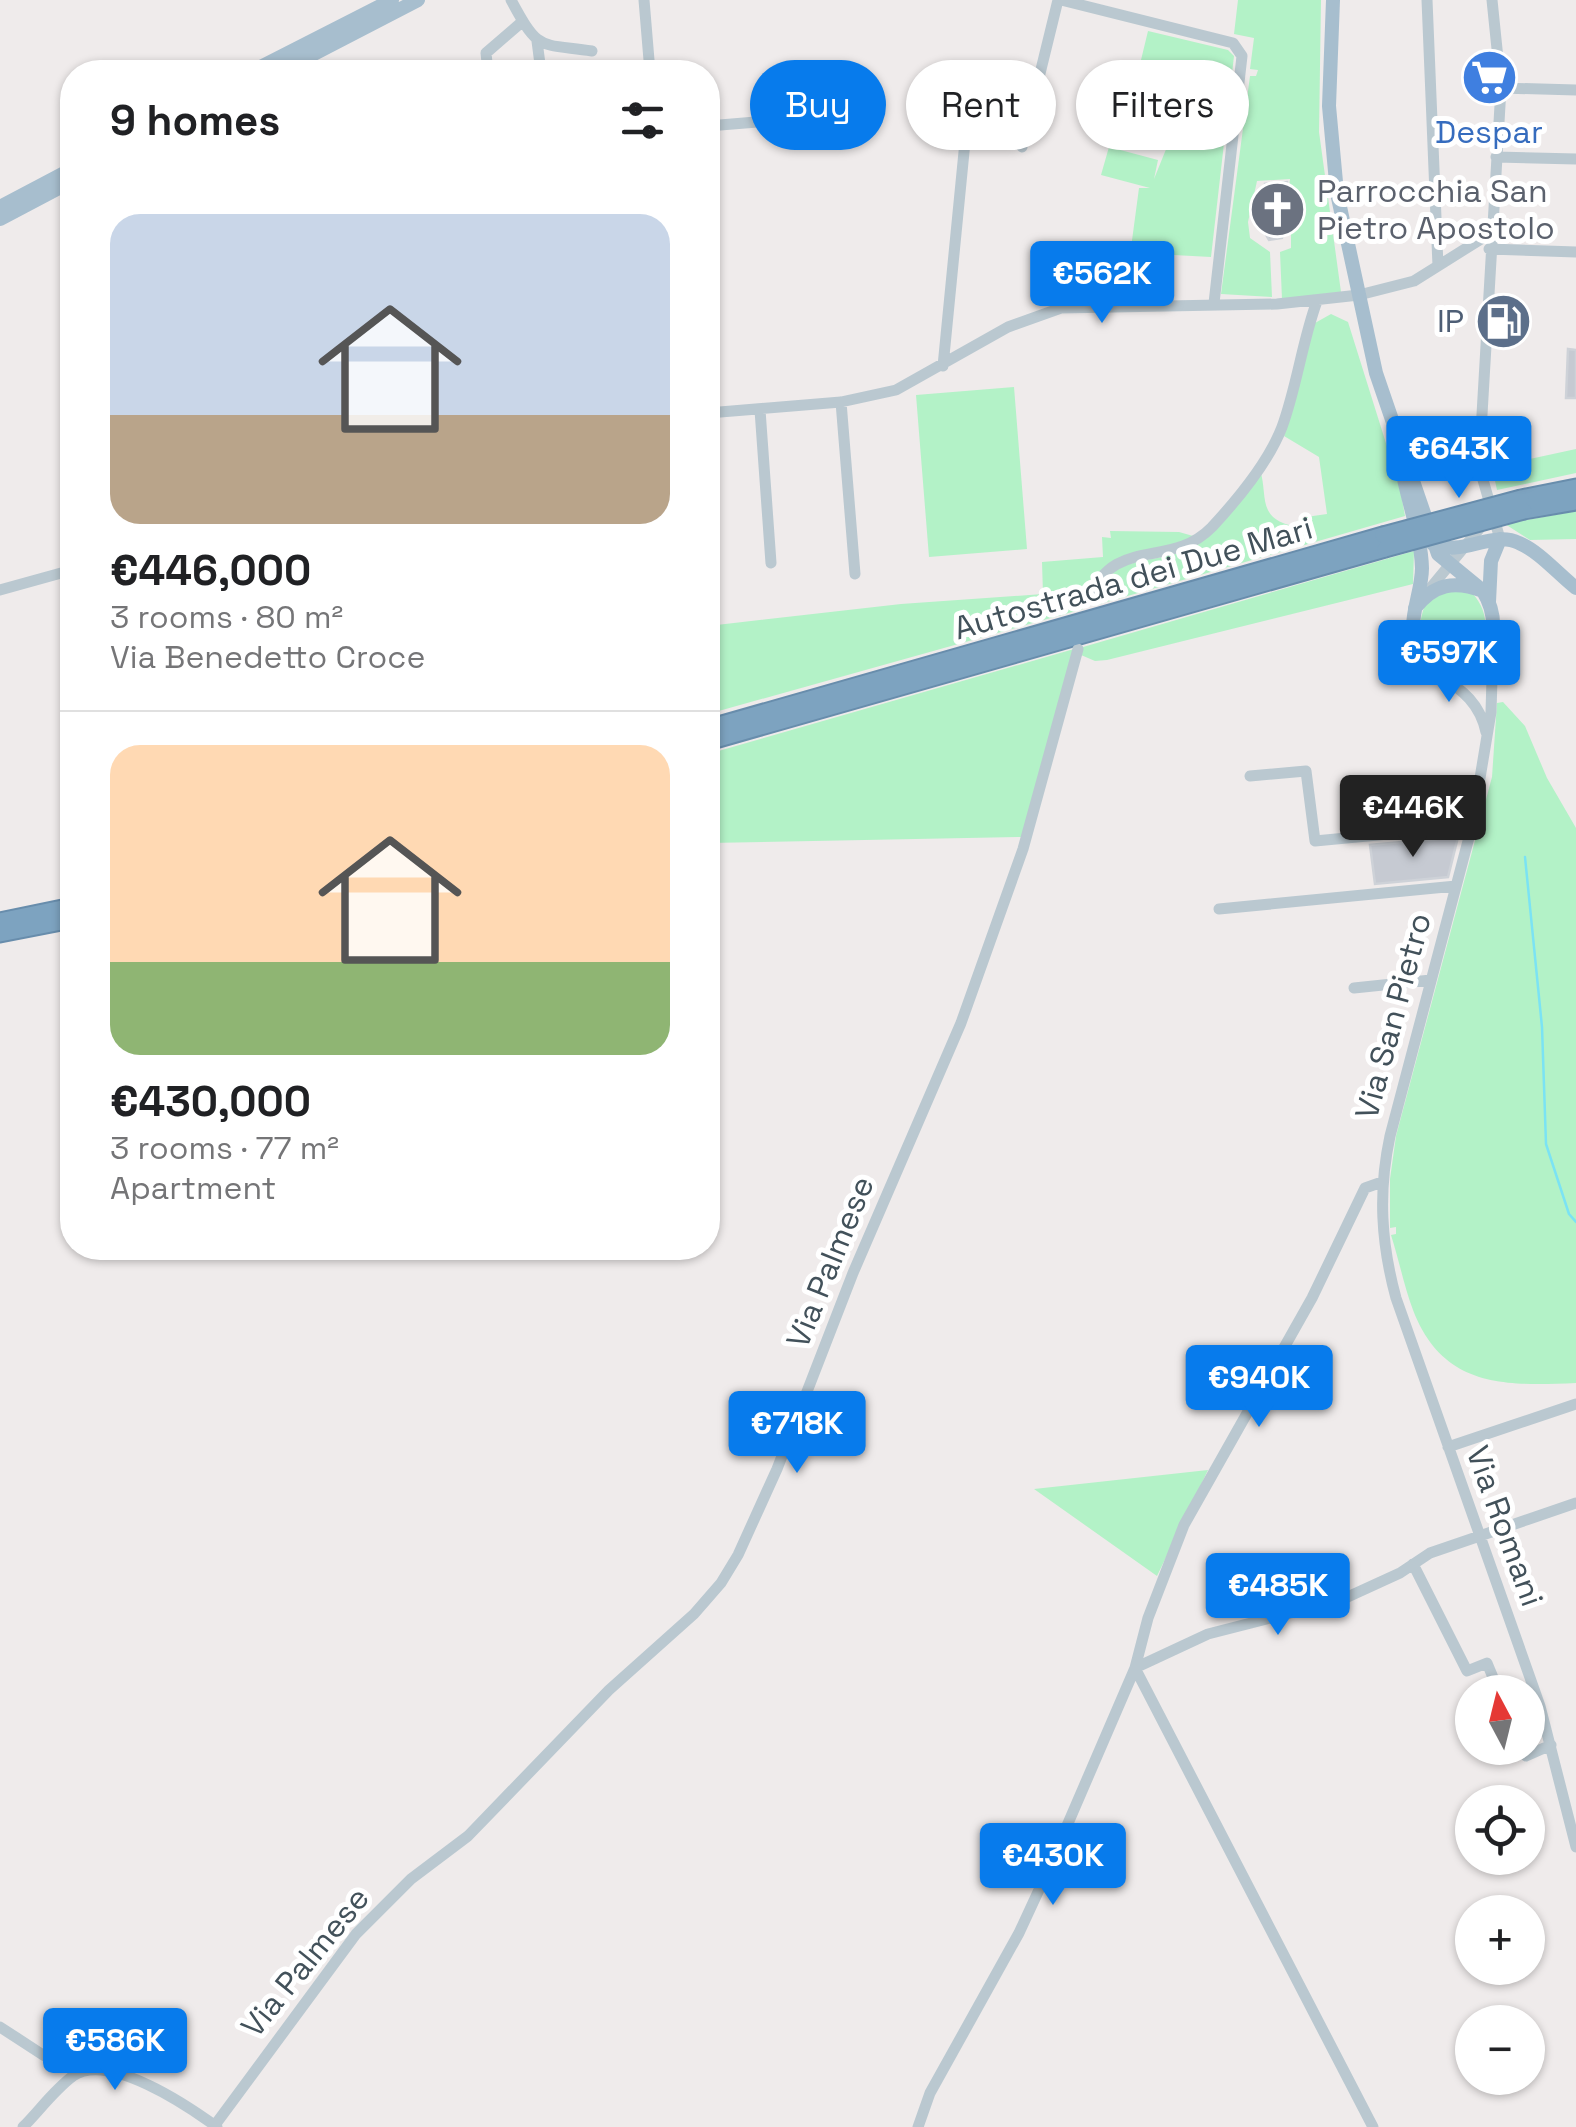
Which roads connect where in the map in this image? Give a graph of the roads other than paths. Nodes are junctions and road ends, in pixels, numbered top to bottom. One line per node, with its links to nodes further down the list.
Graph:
1 (392, 0): 12 (main road)
2 (418, 0): 13 (main road)
3 (512, 0): 9 (street)
4 (644, 0): 16 (street)
5 (1059, 0): 17 (street); 35 (street)
6 (1333, 0): 33 (main road)
7 (1427, 0): 32 (street)
8 (1492, 0): 18 (street)
9 (523, 21): 10 (street); 14 (street)
10 (536, 40): 11 (street); 15 (street)
11 (592, 51)
12 (274, 60)
13 (306, 60)
14 (487, 60)
15 (539, 60)
16 (649, 60)
17 (1044, 60)
18 (1501, 88): 19 (street); 23 (street)
19 (1576, 90)
20 (750, 123): 21 (street)
21 (720, 125)
22 (964, 150): 36 (street)
23 (1496, 157): 24 (street); 29 (street)
24 (1576, 159)
25 (60, 175): 27 (main road)
26 (60, 187): 28 (main road)
27 (0, 207)
28 (0, 219)
29 (1489, 234): 30 (street); 32 (street)
30 (1488, 250): 31 (street); 41 (street)
31 (1576, 252)
32 (1438, 266): 33 (street)
33 (1359, 295): 34 (street); 40 (main road)
34 (1317, 301): 35 (street); 56 (street)
35 (1214, 303): 36 (street)
36 (943, 366): 37 (street)
37 (841, 402): 38 (street); 51 (street)
38 (760, 410): 39 (street); 48 (street)
39 (720, 412)
40 (1401, 454): 46 (main road); 57 (main road)
41 (1479, 473): 44 (street); 47 (street)
42 (1576, 488): 45 (highway, Autostrada dei Due Mari, bridge)
43 (1576, 502): 45 (highway, Autostrada dei Due Mari, bridge)
44 (1500, 539): 47 (main road); 52 (main road); 55 (main road)
45 (1384, 542): 61 (highway, Autostrada dei Due Mari); 63 (highway, Autostrada dei Due Mari)
46 (1433, 544): 47 (main road); 49 (main road)
47 (1466, 547): 49 (street)
48 (772, 563)
49 (1450, 566): 54 (street); 55 (main road)
50 (60, 573): 53 (street)
51 (855, 574)
52 (1576, 588)
53 (0, 590)
54 (1428, 591): 55 (main road); 57 (main road)
55 (1486, 596): 58 (main road)
56 (1088, 601)
57 (1414, 608): 60 (main road)
58 (1492, 645): 60 (main road); 62 (street, Via San Pietro)
59 (1078, 649): 88 (street, Via Palmese)
60 (1435, 669): 62 (street)
61 (720, 725)
62 (1486, 736): 65 (street, Via San Pietro)
63 (720, 738)
64 (1250, 776): 65 (street)
65 (1472, 826): 66 (street, Via San Pietro)
66 (1456, 886): 68 (street); 72 (street, Via San Pietro)
67 (60, 908): 69 (highway)
68 (1218, 909)
69 (0, 920)
70 (60, 922): 71 (highway)
71 (0, 934)
72 (1431, 980): 73 (street); 74 (street, Via San Pietro)
73 (1354, 988)
74 (1382, 1182): 75 (street, Via San Pietro); 81 (street)
75 (1382, 1224): 77 (street, Via Romani)
76 (1576, 1404): 77 (street)
77 (1448, 1446): 79 (street, Via Romani)
78 (1576, 1503): 79 (street)
79 (1480, 1534): 80 (street); 83 (street, Via Romani)
80 (1413, 1564): 81 (street); 82 (street)
81 (1136, 1668): 90 (street); 91 (street)
82 (1492, 1675)
83 (1552, 1745): 84 (street); 85 (street, Via Romani)
84 (1545, 1748)
85 (1576, 1847)
86 (0, 2027): 87 (street)
87 (80, 2072): 88 (street); 89 (street)
88 (216, 2126)
89 (23, 2127)
90 (918, 2127)
91 (1372, 2127)

